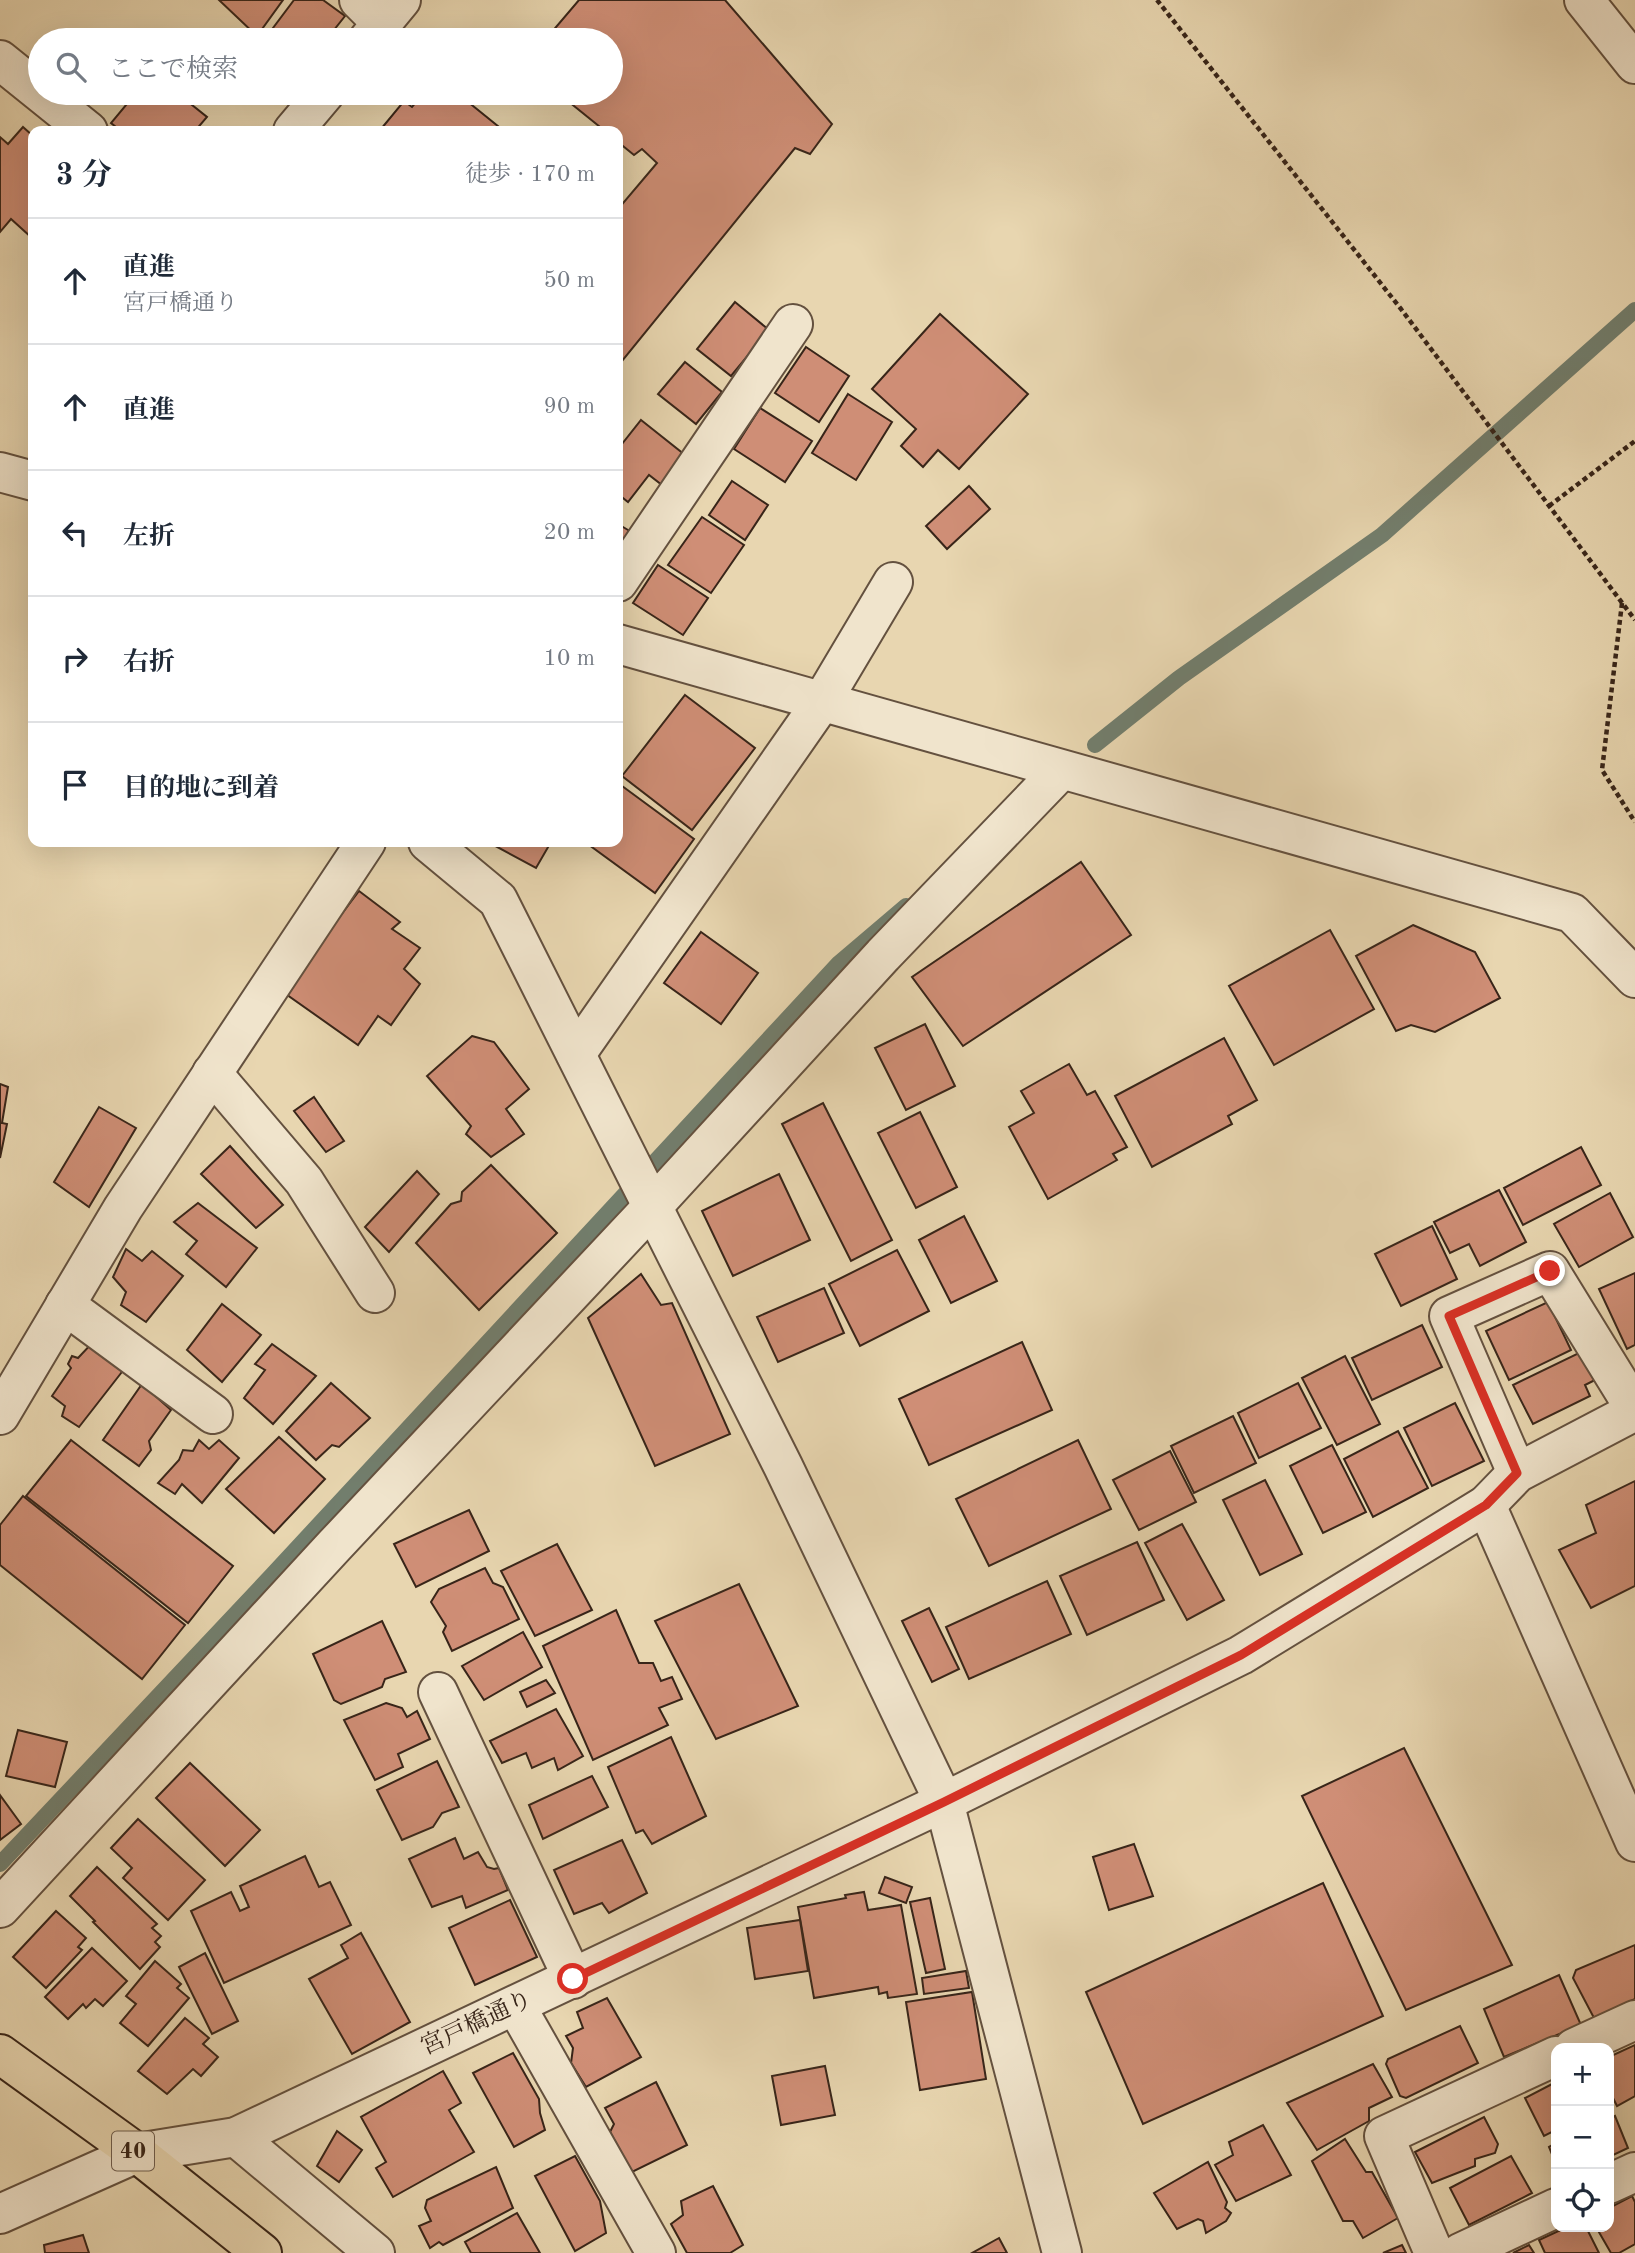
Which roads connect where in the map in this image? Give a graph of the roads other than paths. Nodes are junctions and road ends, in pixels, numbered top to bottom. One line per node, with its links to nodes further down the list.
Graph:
1 (1584, 0): 3 (street)
2 (0, 60): 4 (street)
3 (1635, 64)
4 (28, 83)
5 (56, 105): 7 (street)
6 (315, 105): 8 (street)
7 (82, 126)
8 (297, 126)
9 (793, 324): 12 (street)
10 (0, 472): 11 (street)
11 (28, 480)
12 (623, 575)
13 (893, 582): 15 (street)
14 (623, 645): 15 (street)
15 (821, 703): 16 (street); 20 (street)
16 (1061, 770): 19 (street); 22 (street)
17 (363, 847): 21 (street)
18 (434, 847): 20 (street)
19 (1635, 978)
20 (576, 1054): 22 (street)
21 (212, 1073): 23 (street); 24 (street)
22 (652, 1204): 31 (street); 33 (street)
23 (375, 1293)
24 (65, 1304): 26 (street); 27 (street)
25 (1635, 1410): 28 (street, 宮戸橋通り); 28 (street)
26 (213, 1414)
27 (0, 1415)
28 (1517, 1473): 29 (street, 宮戸橋通り)
29 (1486, 1505): 31 (street, 宮戸橋通り); 32 (street)
30 (438, 1692): 34 (street)
31 (944, 1802): 34 (street, 宮戸橋通り); 49 (street)
32 (1635, 1842)
33 (0, 1908)
34 (573, 1979): 35 (street, 宮戸橋通り)
35 (516, 2006): 40 (street, 宮戸橋通り); 48 (street)
36 (1635, 2020): 37 (street)
37 (1585, 2043)
38 (0, 2054): 41 (main road, 40)
39 (1551, 2058): 50 (street)
40 (236, 2137): 41 (street, 宮戸橋通り); 47 (street)
41 (137, 2153): 45 (street, 宮戸橋通り); 46 (main road, 40)
42 (1635, 2172): 43 (street)
43 (1614, 2182)
44 (1551, 2210): 51 (street)
45 (0, 2214)
46 (262, 2253)
47 (375, 2253)
48 (656, 2253)
49 (1062, 2253)
50 (1434, 2253)
51 (1460, 2253)

